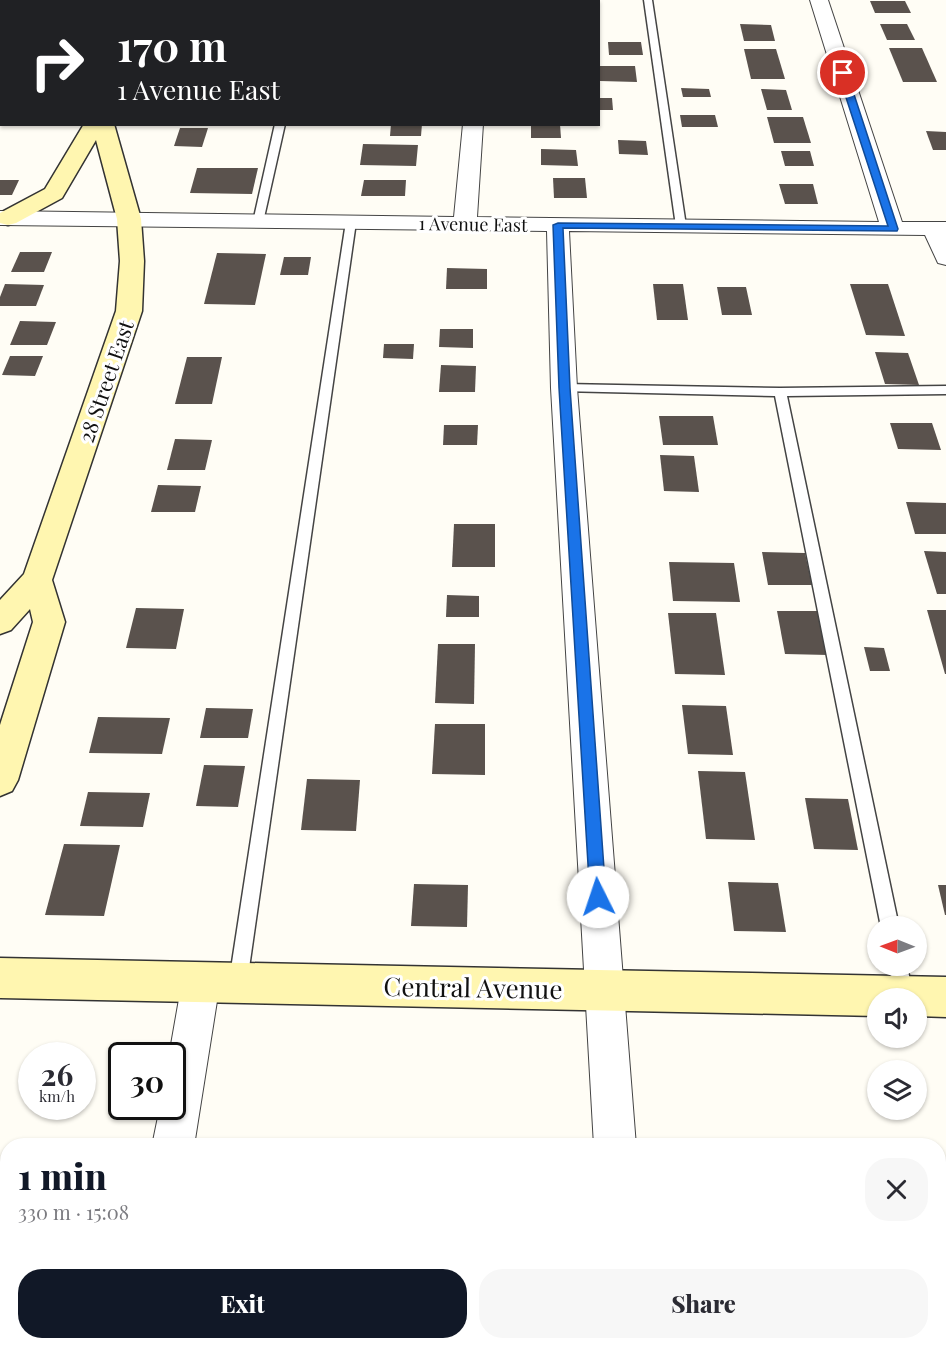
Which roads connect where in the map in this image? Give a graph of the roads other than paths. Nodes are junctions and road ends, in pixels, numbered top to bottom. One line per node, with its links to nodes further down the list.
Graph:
1 (648, 0): 13 (lane)
2 (819, 0): 14 (street)
3 (94, 126): 7 (street)
4 (104, 126): 8 (street, 28 Street East)
5 (280, 126): 9 (lane)
6 (473, 126): 11 (street)
7 (4, 218): 8 (street, 1 Avenue East)
8 (129, 219): 9 (street, 1 Avenue East); 20 (street, 28 Street East)
9 (258, 222): 10 (street, 1 Avenue East)
10 (351, 222): 11 (street, 1 Avenue East); 26 (lane)
11 (465, 223): 12 (street, 1 Avenue East)
12 (558, 225): 13 (street, 1 Avenue East); 17 (street)
13 (681, 226): 14 (street, 1 Avenue East)
14 (893, 229): 15 (street, 1 Avenue East)
15 (940, 229): 16 (street)
16 (946, 258)
17 (564, 388): 19 (lane); 27 (street)
18 (946, 390): 19 (lane)
19 (780, 392): 23 (lane)
20 (37, 580): 21 (street, 28 Street East); 22 (street)
21 (0, 621)
22 (0, 780)
23 (888, 916)
24 (0, 978): 26 (street, Central Avenue)
25 (901, 981): 27 (street, Central Avenue); 28 (street, Central Avenue)
26 (219, 982): 27 (street, Central Avenue); 29 (street)
27 (604, 990): 30 (street)
28 (946, 997)
29 (175, 1138)
30 (614, 1138)

